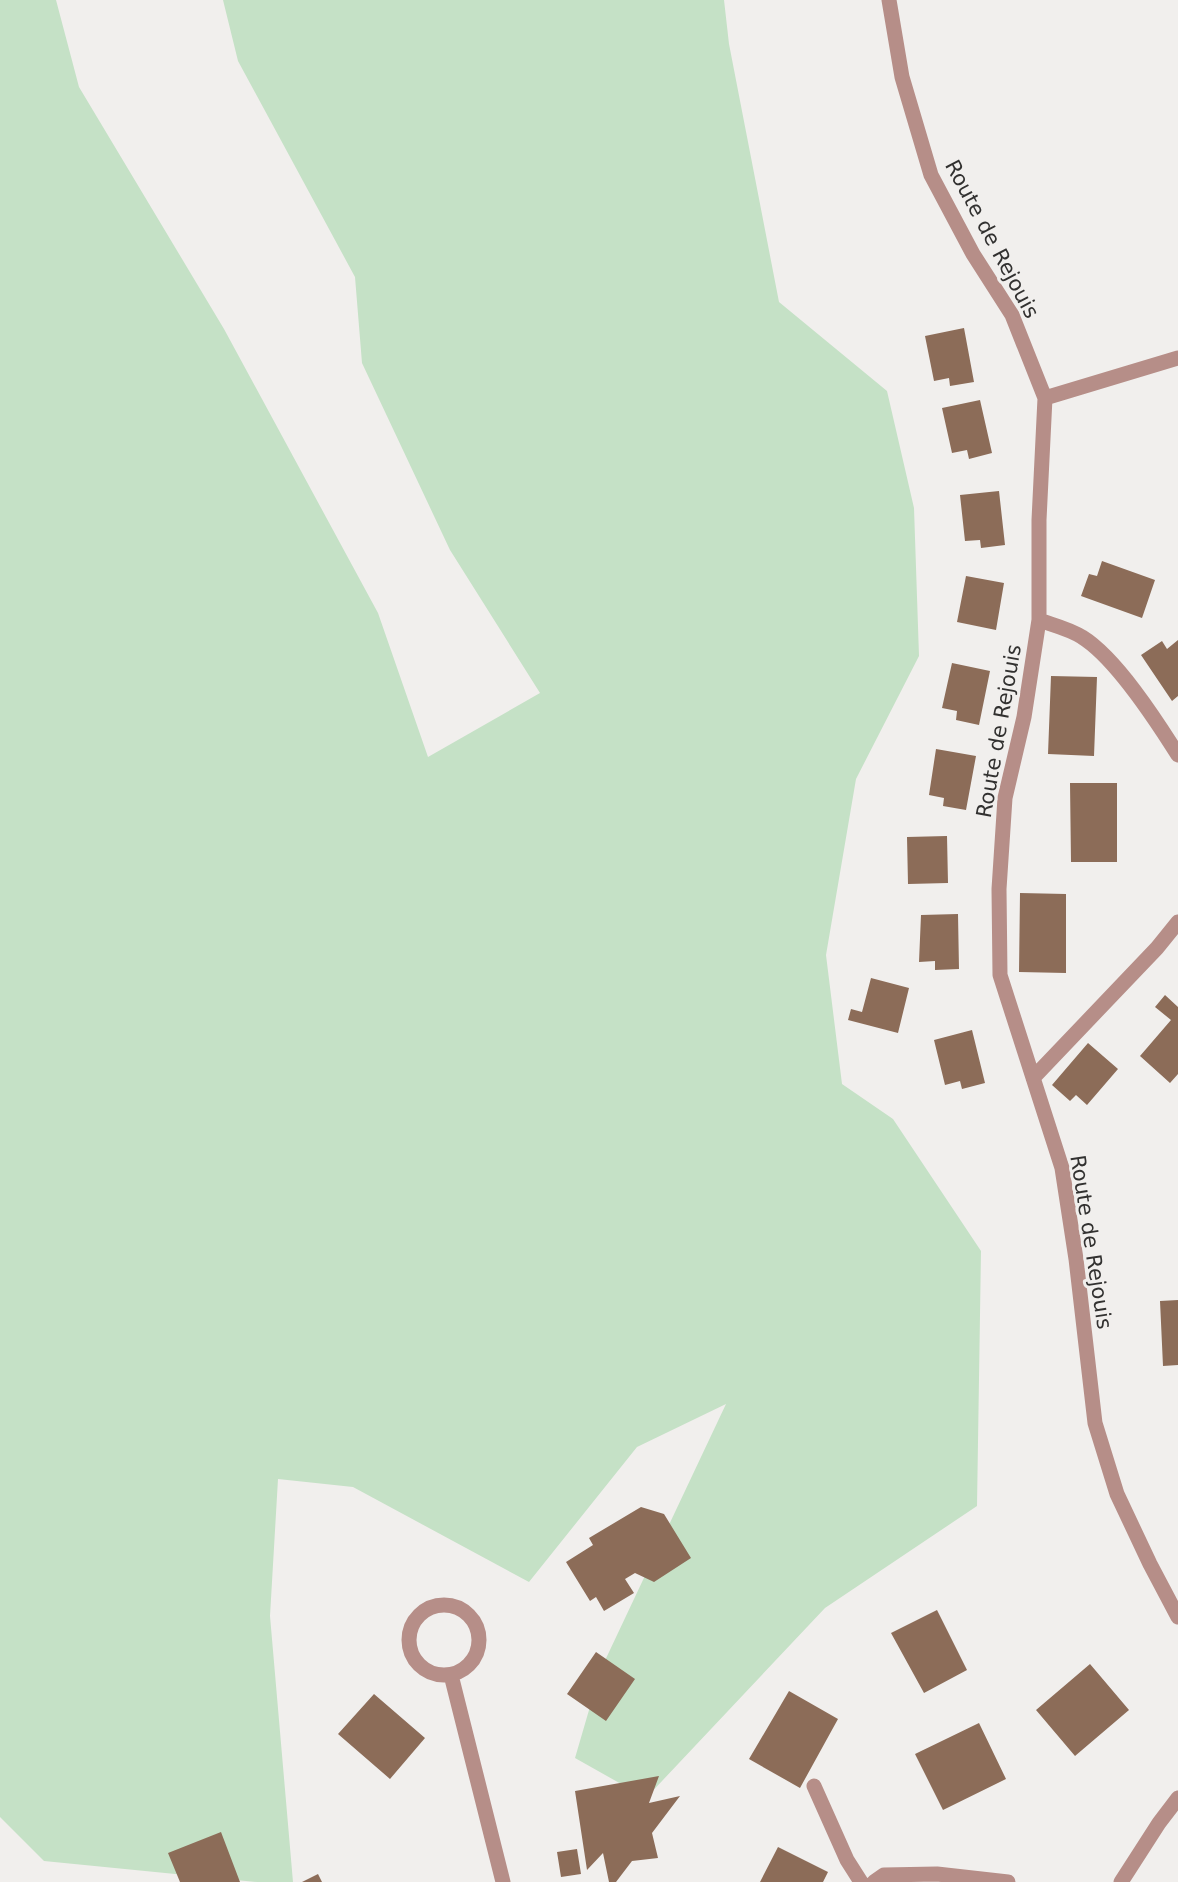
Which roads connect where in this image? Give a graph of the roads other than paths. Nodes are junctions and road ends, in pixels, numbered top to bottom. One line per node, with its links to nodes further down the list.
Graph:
1 (889, 0): 3 (street, Route de Rejouis)
2 (1178, 358): 3 (street)
3 (1045, 398): 4 (street, Route de Rejouis)
4 (1039, 620): 5 (street); 7 (street, Route de Rejouis)
5 (1178, 755)
6 (1178, 922): 7 (street)
7 (1033, 1078): 8 (street, Route de Rejouis)
8 (1178, 1617)
9 (451, 1675): 9 (street); 12 (street)
10 (814, 1786): 13 (street)
11 (1178, 1798): 16 (street)
12 (503, 1882)
13 (861, 1882)
14 (874, 1882): 15 (street)
15 (1008, 1882)
16 (1121, 1882)

